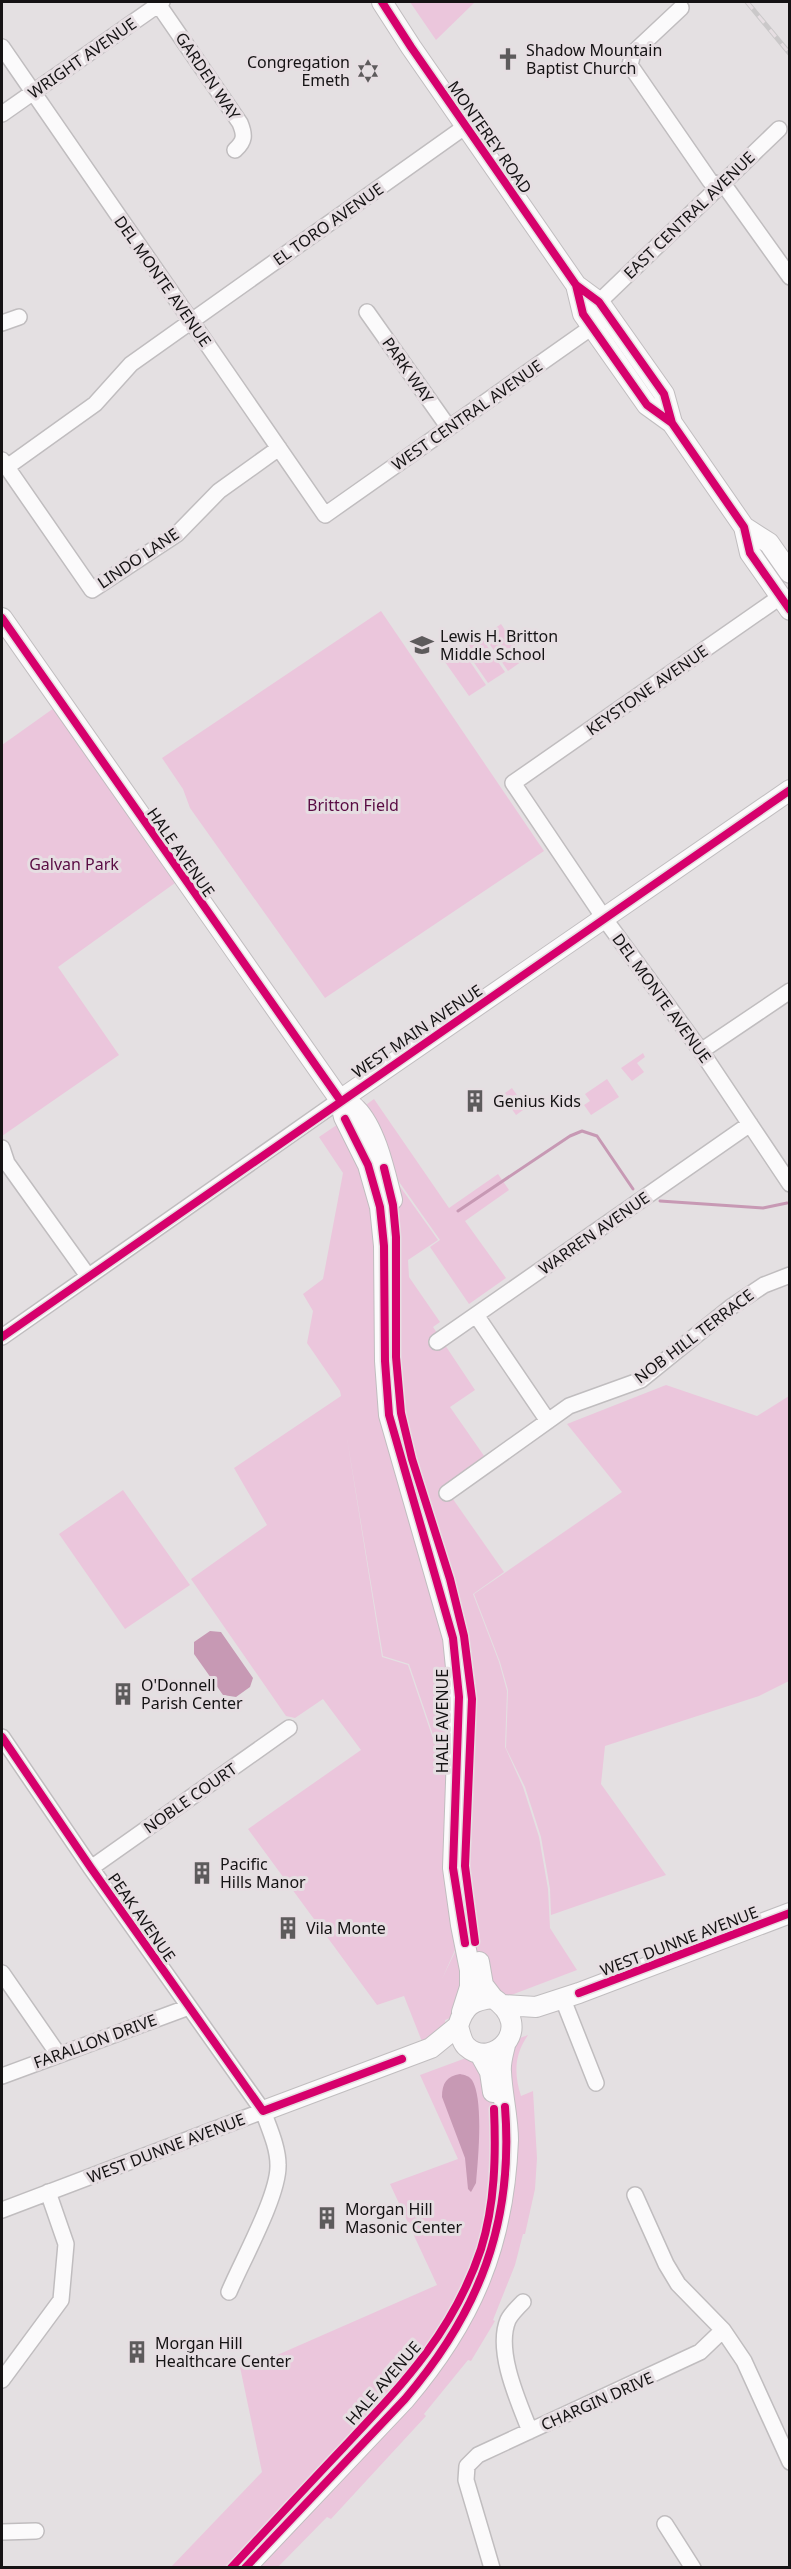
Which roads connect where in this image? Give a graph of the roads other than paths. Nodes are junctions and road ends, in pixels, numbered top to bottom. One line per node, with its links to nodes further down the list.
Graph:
1 (381, 2): 7 (main road, MONTEREY ROAD)
2 (160, 3): 5 (street, WRIGHT AVENUE); 9 (street, GARDEN WAY)
3 (681, 8): 10 (street)
4 (2, 46): 5 (street, DEL MONTE AVENUE)
5 (33, 92): 6 (street, WRIGHT AVENUE); 16 (street, DEL MONTE AVENUE)
6 (2, 114)
7 (466, 126): 12 (main road, MONTEREY ROAD); 16 (street, EL TORO AVENUE)
8 (779, 129): 10 (street, EAST CENTRAL AVENUE)
9 (235, 150)
10 (719, 185): 11 (street); 13 (street, EAST CENTRAL AVENUE)
11 (789, 277)
12 (576, 285): 13 (main road, MONTEREY ROAD); 18 (main road, MONTEREY ROAD)
13 (604, 308): 18 (street, WEST CENTRAL AVENUE); 19 (main road, MONTEREY ROAD)
14 (367, 312): 20 (street, PARK WAY)
15 (19, 317): 17 (street)
16 (191, 321): 21 (street, DEL MONTE AVENUE); 22 (street, EL TORO AVENUE)
17 (2, 323)
18 (592, 327): 19 (main road, MONTEREY ROAD); 20 (street, WEST CENTRAL AVENUE)
19 (672, 423): 24 (main road, MONTEREY ROAD)
20 (449, 428): 23 (street, WEST CENTRAL AVENUE)
21 (279, 448): 22 (street, LINDO LANE); 23 (street, DEL MONTE AVENUE)
22 (4, 463)
23 (325, 515)
24 (744, 527): 25 (main road, MONTEREY ROAD); 26 (main road, MONTEREY ROAD)
25 (789, 573)
26 (785, 604): 28 (street, KEYSTONE AVENUE)
27 (2, 618): 33 (main road, HALE AVENUE)
28 (513, 783): 30 (street, DEL MONTE AVENUE)
29 (789, 790): 30 (main road, WEST MAIN AVENUE)
30 (604, 918): 32 (street, DEL MONTE AVENUE); 33 (main road, WEST MAIN AVENUE)
31 (789, 991): 32 (street)
32 (701, 1051): 34 (street, DEL MONTE AVENUE)
33 (340, 1100): 38 (street, WEST MAIN AVENUE); 50 (main road, HALE AVENUE); 53 (main road, HALE AVENUE)
34 (750, 1124): 36 (street, DEL MONTE AVENUE); 39 (street, WARREN AVENUE)
35 (3, 1157): 38 (street)
36 (789, 1184)
37 (789, 1275): 42 (street, NOB HILL TERRACE)
38 (88, 1276): 40 (street, WEST MAIN AVENUE)
39 (476, 1315): 41 (street, WARREN AVENUE); 42 (street)
40 (2, 1337)
41 (437, 1342)
42 (548, 1421): 43 (street, NOB HILL TERRACE)
43 (447, 1493)
44 (289, 1728): 46 (street, NOBLE COURT)
45 (2, 1737): 46 (street, PEAK AVENUE)
46 (91, 1868): 51 (street, PEAK AVENUE)
47 (789, 1913): 49 (main road, WEST DUNNE AVENUE)
48 (2, 1973): 57 (street)
49 (562, 1997): 52 (main road, WEST DUNNE AVENUE); 59 (street)
50 (498, 2001): 52 (main road, WEST DUNNE AVENUE); 53 (main road); 54 (main road)
51 (189, 2007): 57 (street, FARALLON DRIVE); 60 (street, PEAK AVENUE)
52 (536, 2007): 54 (main road, WEST DUNNE AVENUE)
53 (460, 2019): 55 (main road, WEST DUNNE AVENUE); 56 (main road)
54 (508, 2039): 56 (main road); 74 (main road, HALE AVENUE)
55 (431, 2048): 56 (main road, WEST DUNNE AVENUE); 60 (main road, WEST DUNNE AVENUE)
56 (473, 2051): 73 (main road, HALE AVENUE)
57 (58, 2054): 58 (street, FARALLON DRIVE)
58 (2, 2076)
59 (596, 2082)
60 (263, 2111): 61 (street, WEST DUNNE AVENUE); 64 (street, PEAK AVENUE)
61 (48, 2192): 63 (street, WEST DUNNE AVENUE); 67 (street)
62 (635, 2195): 66 (street)
63 (2, 2210)
64 (229, 2292)
65 (523, 2301): 68 (street)
66 (723, 2330): 68 (street, CHARGIN DRIVE); 69 (street)
67 (2, 2380)
68 (530, 2431): 75 (street, CHARGIN DRIVE)
69 (789, 2462)
70 (665, 2524): 76 (street)
71 (36, 2530): 72 (street)
72 (2, 2532)
73 (231, 2568)
74 (245, 2568)
75 (492, 2568)
76 (693, 2568)

